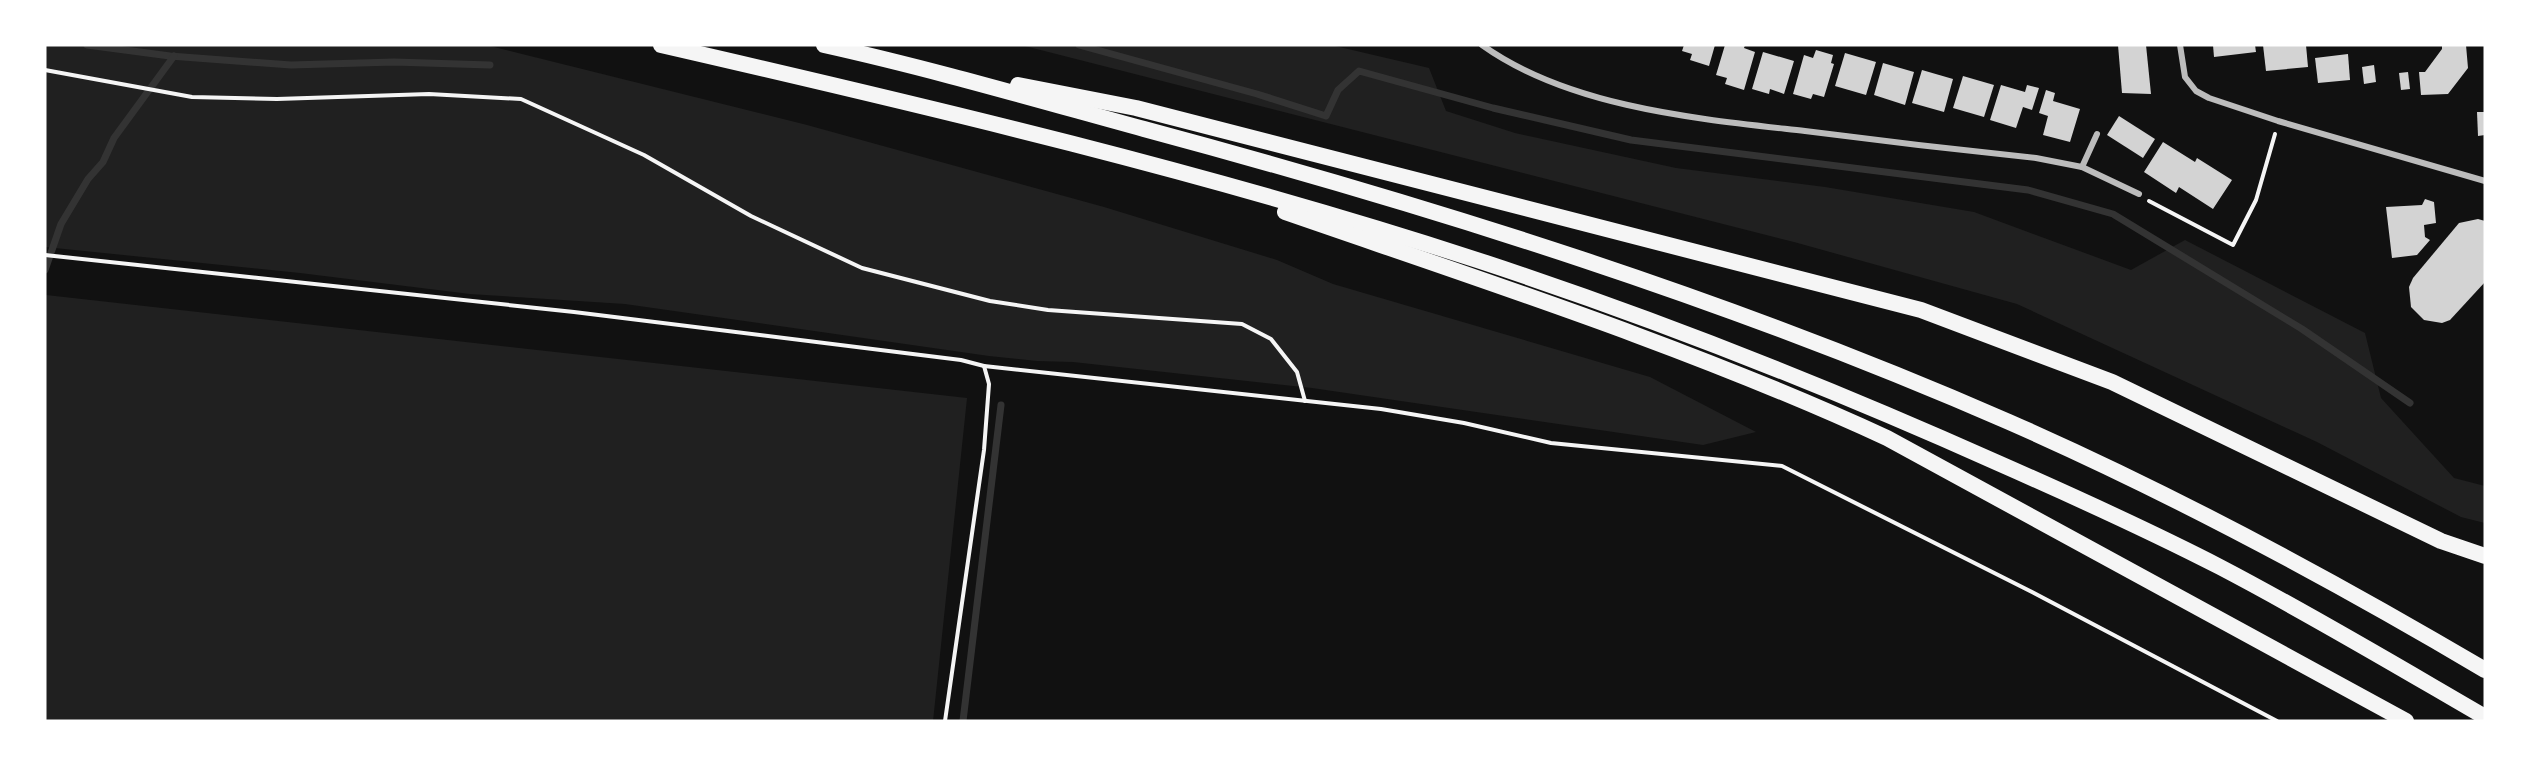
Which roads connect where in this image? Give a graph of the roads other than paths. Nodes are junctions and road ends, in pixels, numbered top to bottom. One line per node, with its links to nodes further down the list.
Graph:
1 (661, 45): 7 (highway)
2 (824, 45): 5 (highway)
3 (1482, 45): 8 (street)
4 (2180, 45): 9 (street)
5 (873, 56): 11 (highway); 12 (highway)
6 (2097, 134): 8 (street)
7 (1147, 164): 13 (highway); 14 (highway)
8 (2082, 167): 10 (street)
9 (2485, 181)
10 (2139, 194)
11 (2485, 556)
12 (2485, 670)
13 (2485, 717)
14 (2406, 721)

